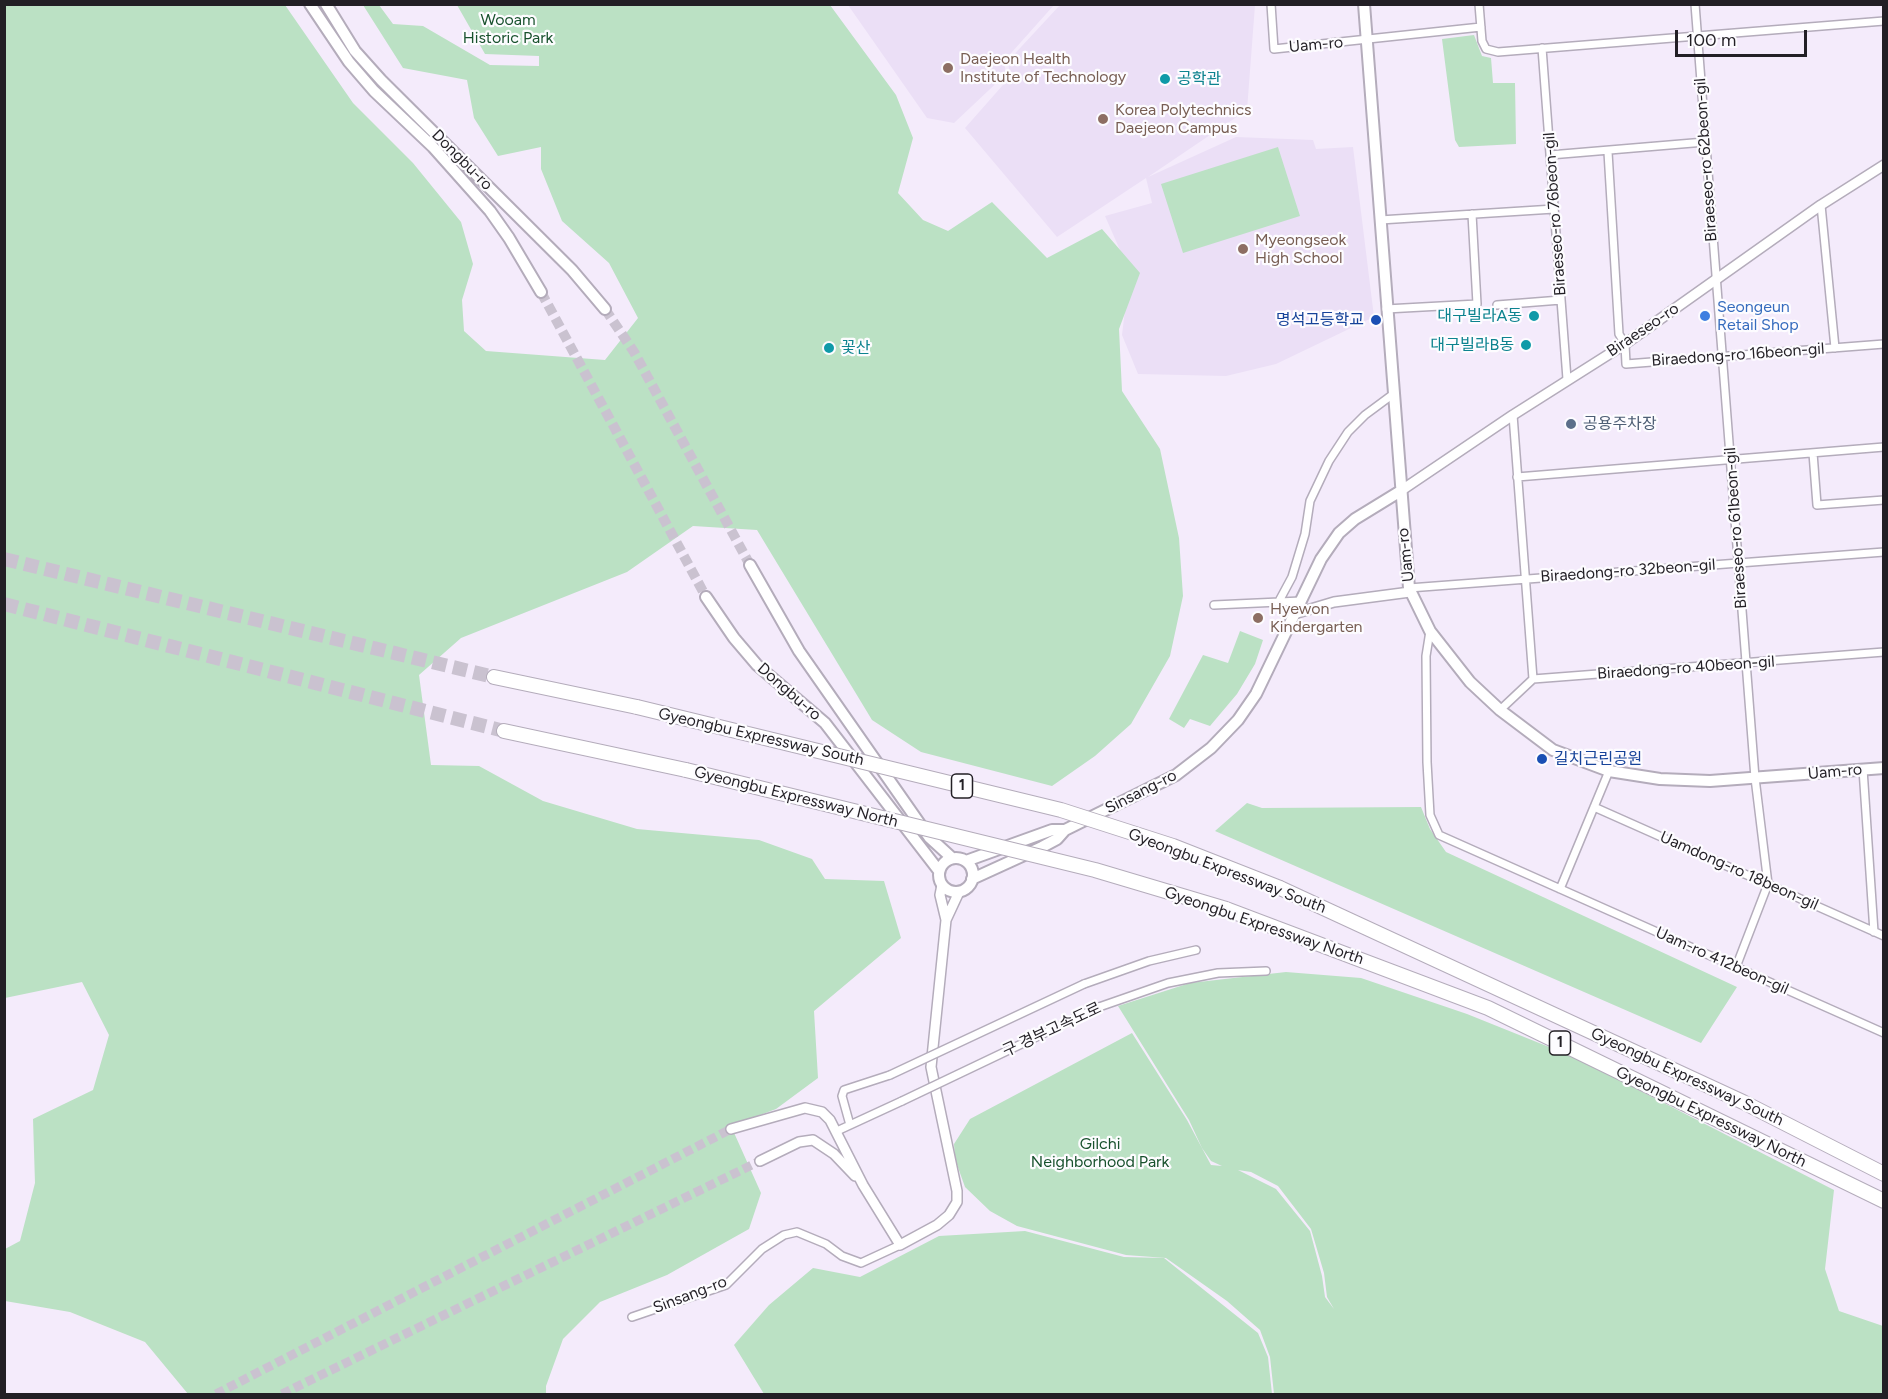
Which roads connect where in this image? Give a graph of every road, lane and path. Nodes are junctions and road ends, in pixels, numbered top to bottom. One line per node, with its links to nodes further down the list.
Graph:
1 (310, 4): 21 (main road, Dongbu-ro)
2 (326, 4): 24 (main road, Dongbu-ro)
3 (1271, 4): 10 (street, Uam-ro)
4 (1364, 4): 10 (main road, Uam-ro)
5 (1479, 4): 8 (street)
6 (1695, 4): 9 (street, Biraeseo-ro 62beon-gil)
7 (1884, 21): 9 (street)
8 (1481, 27): 10 (street, Uam-ro); 11 (street)
9 (1698, 36): 11 (street); 12 (street, Biraeseo-ro 62beon-gil)
10 (1366, 40): 19 (main road, Uam-ro)
11 (1542, 48): 14 (street, Biraeseo-ro 76beon-gil)
12 (1706, 142): 13 (street); 20 (street, Biraeseo-ro 62beon-gil)
13 (1608, 152): 14 (street); 26 (street)
14 (1550, 155): 17 (street, Biraeseo-ro 76beon-gil)
15 (1884, 165): 16 (street, Biraeseo-ro)
16 (1821, 205): 20 (street, Biraeseo-ro); 28 (street, Biraedong-ro 16beon-gil)
17 (1554, 209): 18 (street); 22 (street, Biraeseo-ro 76beon-gil)
18 (1472, 214): 19 (street); 25 (street)
19 (1380, 220): 25 (main road, Uam-ro)
20 (1717, 279): 26 (street, Biraeseo-ro); 29 (street, Biraeseo-ro 61beon-gil)
21 (541, 292)
22 (1561, 300): 23 (street); 30 (street, Biraeseo-ro 76beon-gil)
23 (1497, 305)
24 (605, 309)
25 (1386, 309): 31 (main road, Uam-ro)
26 (1624, 344): 29 (street, Biraedong-ro 16beon-gil); 30 (street, Biraeseo-ro)
27 (1884, 344): 28 (street, Biraedong-ro 16beon-gil)
28 (1834, 348): 29 (street, Biraedong-ro 16beon-gil)
29 (1723, 356): 35 (street, Biraeseo-ro 61beon-gil)
30 (1568, 379): 32 (street, Biraeseo-ro)
31 (1392, 395): 37 (main road, Uam-ro); 46 (street)
32 (1513, 415): 36 (street); 37 (street, Biraeseo-ro)
33 (1884, 447): 34 (street)
34 (1813, 453): 35 (street); 38 (street)
35 (1731, 459): 36 (street); 40 (street, Biraeseo-ro 61beon-gil)
36 (1517, 477): 42 (street)
37 (1399, 492): 43 (main road, Uam-ro); 45 (main road, Sinsang-ro)
38 (1884, 500)
39 (1884, 552): 40 (street, Biraedong-ro 32beon-gil)
40 (1739, 563): 42 (street, Biraedong-ro 32beon-gil); 51 (street, Biraeseo-ro 61beon-gil)
41 (750, 565): 62 (main road, Dongbu-ro)
42 (1525, 579): 43 (street, Biraedong-ro 32beon-gil); 53 (street)
43 (1409, 590): 48 (street); 49 (main road, Uam-ro)
44 (706, 597): 64 (main road, Dongbu-ro)
45 (1301, 601): 46 (street); 48 (main road, Sinsang-ro)
46 (1278, 603): 47 (street)
47 (1214, 605)
48 (1294, 614): 61 (main road, Sinsang-ro)
49 (1430, 631): 54 (main road, Uam-ro); 68 (street, Uam-ro 412beon-gil)
50 (1884, 652): 51 (street, Biraedong-ro 40beon-gil)
51 (1746, 663): 53 (street, Biraedong-ro 40beon-gil); 59 (street, Biraeseo-ro 61beon-gil)
52 (494, 677): 80 (highway, Gyeongbu Expressway South / 1, bridge)
53 (1533, 679): 54 (street)
54 (1500, 710): 58 (main road, Uam-ro)
55 (504, 731): 85 (highway, Gyeongbu Expressway North / 1, bridge)
56 (1884, 768): 57 (main road, Uam-ro)
57 (1863, 770): 59 (main road, Uam-ro); 71 (street)
58 (1609, 771): 59 (main road, Uam-ro); 60 (street)
59 (1755, 778): 66 (street, Biraeseo-ro 61beon-gil)
60 (1594, 807): 66 (street, Uamdong-ro 18beon-gil); 68 (street)
61 (1065, 830): 63 (main road); 65 (main road)
62 (951, 858): 63 (main road); 64 (main road)
63 (966, 861): 65 (main road)
64 (939, 871): 67 (main road)
65 (972, 879): 69 (main road)
66 (1768, 884): 71 (street, Uamdong-ro 18beon-gil); 74 (street)
67 (942, 885): 69 (main road); 70 (street)
68 (1560, 889): 74 (street, Uam-ro 412beon-gil)
69 (959, 891): 70 (street)
70 (945, 920): 86 (street, Sinsang-ro)
71 (1874, 932): 72 (street, Uamdong-ro 18beon-gil)
72 (1884, 936)
73 (1196, 950): 77 (street, 구 경부고속도로, bridge)
74 (1736, 967): 76 (street, Uam-ro 412beon-gil)
75 (1266, 971): 77 (street, 구 경부고속도로, bridge)
76 (1884, 1033)
77 (850, 1125): 79 (street, 구 경부고속도로)
78 (731, 1129): 79 (street)
79 (837, 1131): 84 (street)
80 (1805, 1133): 82 (highway); 83 (highway, Gyeongbu Expressway South / 1)
81 (760, 1161): 84 (street)
82 (1884, 1165)
83 (1884, 1174)
84 (863, 1185): 86 (street)
85 (1884, 1201)
86 (900, 1245): 87 (street, Sinsang-ro)
87 (632, 1317)

